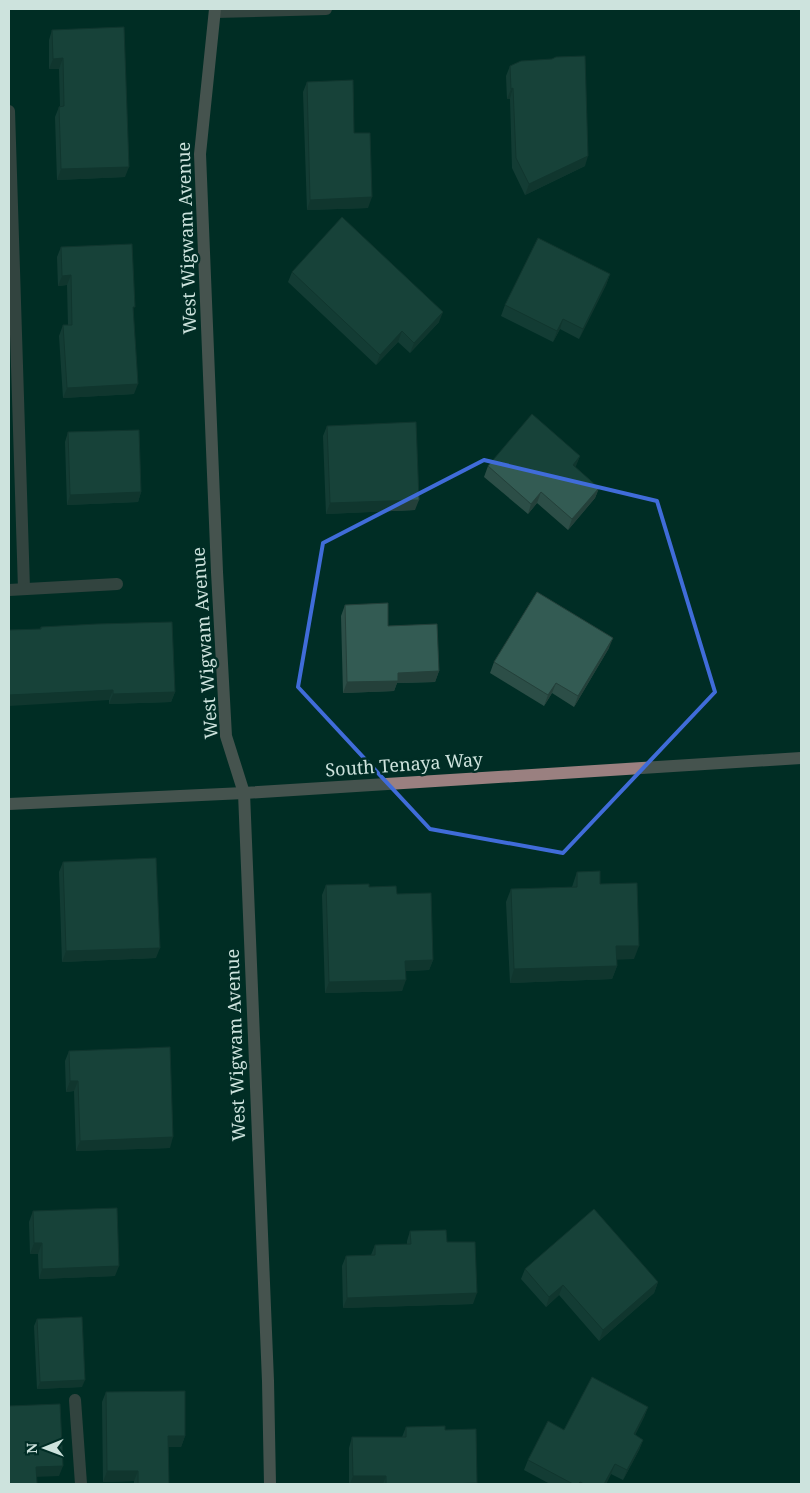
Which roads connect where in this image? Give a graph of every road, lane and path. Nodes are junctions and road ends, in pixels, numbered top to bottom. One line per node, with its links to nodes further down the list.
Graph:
1 (326, 9): 2 (street)
2 (215, 10): 8 (street, West Wigwam Avenue)
3 (9, 111): 5 (street)
4 (117, 584): 5 (street)
5 (24, 589): 6 (street)
6 (9, 590)
7 (801, 758): 8 (street, South Tenaya Way)
8 (244, 793): 9 (street, South Tenaya Way); 12 (street, West Wigwam Avenue)
9 (9, 804)
10 (75, 1400): 11 (street)
11 (81, 1484)
12 (270, 1484)

